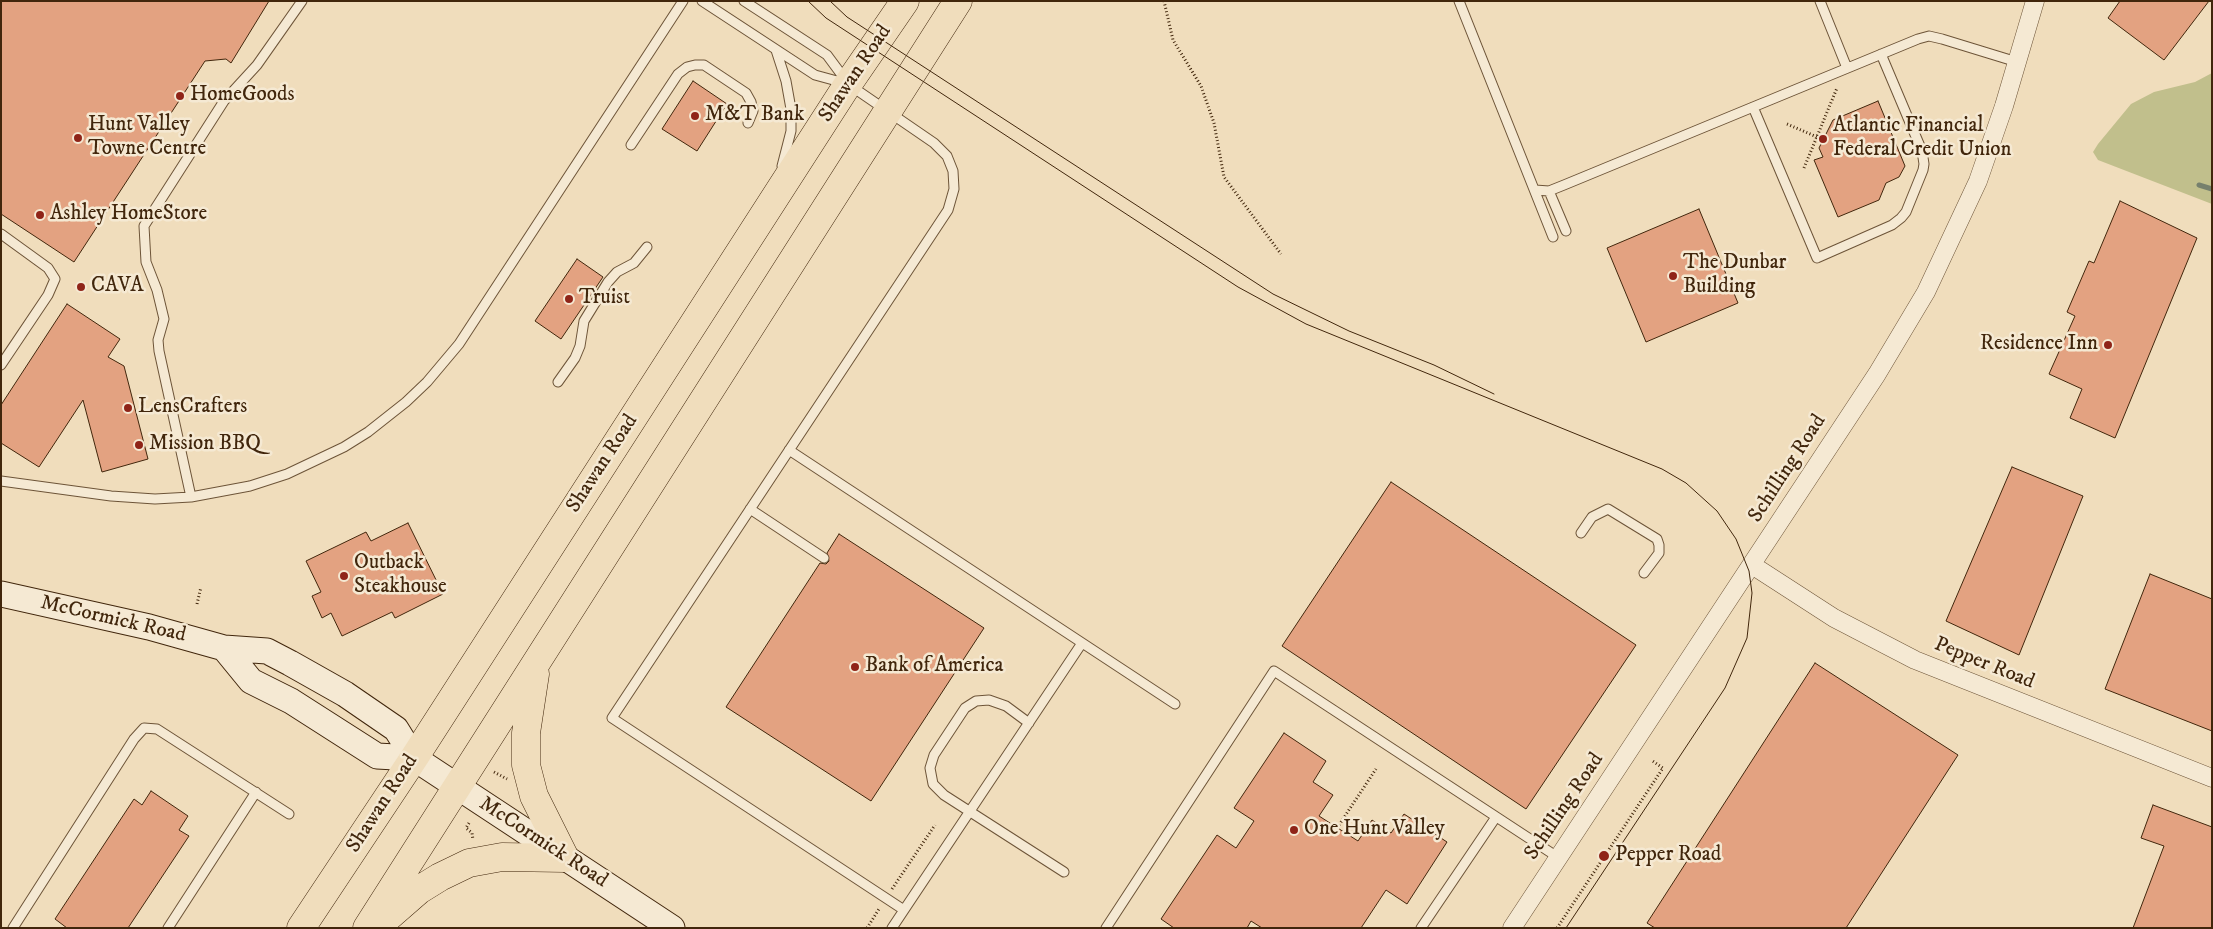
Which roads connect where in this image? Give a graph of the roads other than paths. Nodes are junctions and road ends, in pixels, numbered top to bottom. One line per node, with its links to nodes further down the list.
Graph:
1 (302, 1): 30 (lane)
2 (682, 1): 30 (lane)
3 (702, 1): 10 (lane)
4 (744, 1): 14 (lane)
5 (905, 1): 14 (main road, Shawan Road)
6 (958, 1): 16 (main road)
7 (1459, 1): 19 (lane)
8 (1820, 1): 13 (lane)
9 (2035, 1): 12 (street, Schilling Road)
10 (776, 50): 14 (lane); 21 (lane)
11 (1881, 54): 12 (lane); 13 (lane); 15 (lane)
12 (2017, 62): 34 (street, Schilling Road)
13 (1847, 68): 15 (lane)
14 (848, 84): 16 (lane); 21 (main road, Shawan Road)
15 (1753, 107): 20 (lane)
16 (888, 111): 28 (lane); 39 (main road)
17 (748, 123): 18 (lane)
18 (631, 145)
19 (1535, 190): 20 (lane); 24 (lane)
20 (1549, 190): 22 (lane)
21 (771, 204): 42 (main road, Shawan Road)
22 (1566, 231)
23 (1, 234): 26 (lane)
24 (1553, 236)
25 (647, 247): 27 (lane)
26 (1, 365)
27 (558, 382)
28 (789, 450): 31 (lane); 37 (lane)
29 (1, 480): 30 (lane)
30 (191, 497)
31 (750, 509): 33 (lane); 52 (lane)
32 (1582, 533): 35 (lane)
33 (824, 558)
34 (1752, 565): 43 (street, Pepper Road); 50 (street, Schilling Road)
35 (1644, 573)
36 (1, 594): 38 (main road, McCormick Road)
37 (1082, 643): 40 (lane); 41 (lane)
38 (224, 648): 42 (main road); 42 (main road, McCormick Road)
39 (537, 663): 44 (main road); 49 (main road)
40 (1175, 704)
41 (1029, 723): 46 (lane); 46 (lane)
42 (414, 758): 44 (main road, McCormick Road); 55 (main road, Shawan Road)
43 (2212, 778)
44 (458, 787): 49 (main road, McCormick Road); 56 (main road)
45 (256, 792): 47 (lane); 53 (lane); 54 (lane)
46 (970, 812): 51 (lane); 52 (lane)
47 (289, 814)
48 (1496, 817): 50 (lane); 60 (lane); 61 (lane)
49 (565, 858): 57 (main road); 58 (main road, McCormick Road)
50 (1558, 858): 62 (street, Schilling Road)
51 (1064, 872)
52 (904, 910): 59 (lane)
53 (13, 928)
54 (168, 928)
55 (301, 928)
56 (367, 928)
57 (374, 928)
58 (672, 928)
59 (892, 928)
60 (1106, 928)
61 (1421, 928)
62 (1512, 928)

